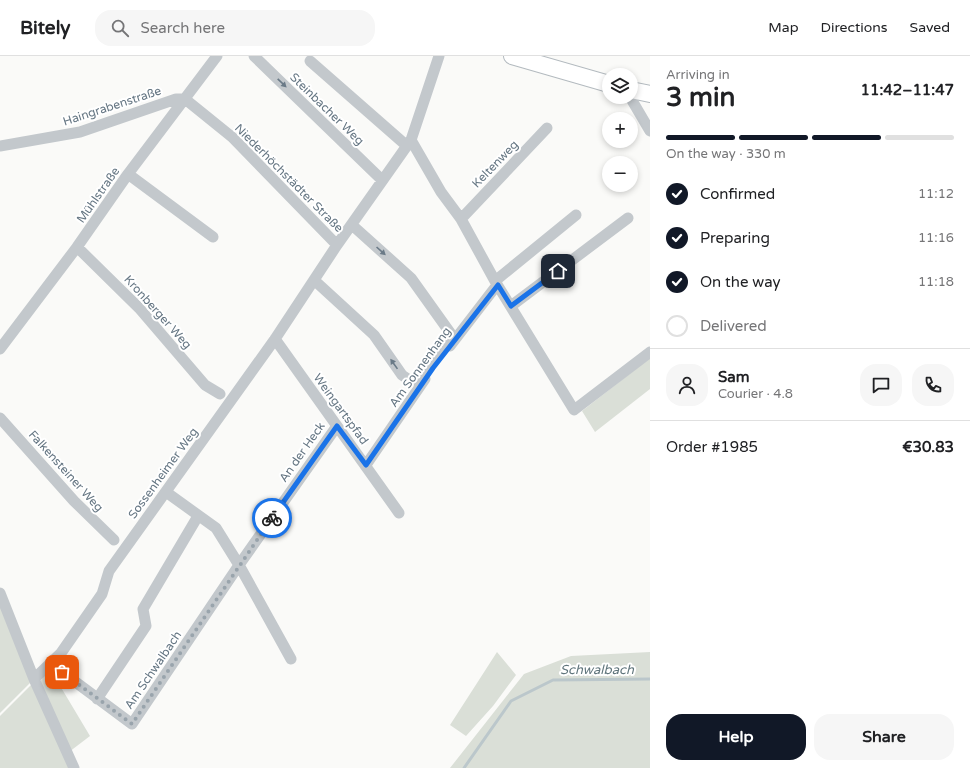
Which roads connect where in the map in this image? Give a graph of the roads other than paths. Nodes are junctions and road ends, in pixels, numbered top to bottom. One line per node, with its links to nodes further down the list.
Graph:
1 (217, 56): 9 (street, Mühlstraße)
2 (254, 56): 16 (street, Steinbacher Weg, one-way to 16)
3 (439, 56): 13 (street, Sossenheimer Weg)
4 (512, 56): 6 (street)
5 (310, 61): 13 (street)
6 (602, 82)
7 (638, 91): 8 (street)
8 (650, 94)
9 (185, 99): 14 (street, Haingrabenstraße); 15 (street, Mühlstraße); 22 (street, Niederhöchstädter Straße)
10 (634, 104): 12 (street)
11 (547, 128): 19 (street, Keltenweg)
12 (650, 131)
13 (409, 143): 16 (street, Sossenheimer Weg); 19 (street)
14 (0, 146)
15 (128, 174): 21 (street); 23 (street, Mühlstraße)
16 (382, 180): 20 (street, Sossenheimer Weg)
17 (576, 215): 25 (street)
18 (628, 218): 26 (street)
19 (460, 219): 25 (street)
20 (352, 226): 22 (street, Sossenheimer Weg); 24 (street, one-way to 24)
21 (213, 237)
22 (337, 245): 24 (street, Sossenheimer Weg)
23 (77, 247): 28 (street, Mühlstraße); 30 (street, Kronberger Weg)
24 (314, 280): 27 (street, Sossenheimer Weg)
25 (496, 283): 26 (street); 33 (street, Am Sonnenhang)
26 (511, 306): 29 (street)
27 (275, 340): 32 (street, Weingartspfad); 34 (street, Sossenheimer Weg)
28 (0, 349)
29 (650, 352)
30 (220, 394)
31 (0, 418): 37 (street, Falkensteiner Weg)
32 (337, 426): 33 (street, Weingartspfad); 38 (street, An der Heck)
33 (366, 465): 35 (street, Weingartspfad)
34 (166, 492): 36 (street); 41 (street, Sossenheimer Weg)
35 (399, 513)
36 (198, 516): 38 (street); 43 (street)
37 (114, 540)
38 (239, 565): 40 (street); 43 (street, Am Schwalbach)
39 (0, 593): 42 (street)
40 (291, 659)
41 (50, 662): 42 (street, Sossenheimer Weg); 43 (street, Am Schwalbach)
42 (34, 679): 44 (street)
43 (97, 698)
44 (74, 768)

